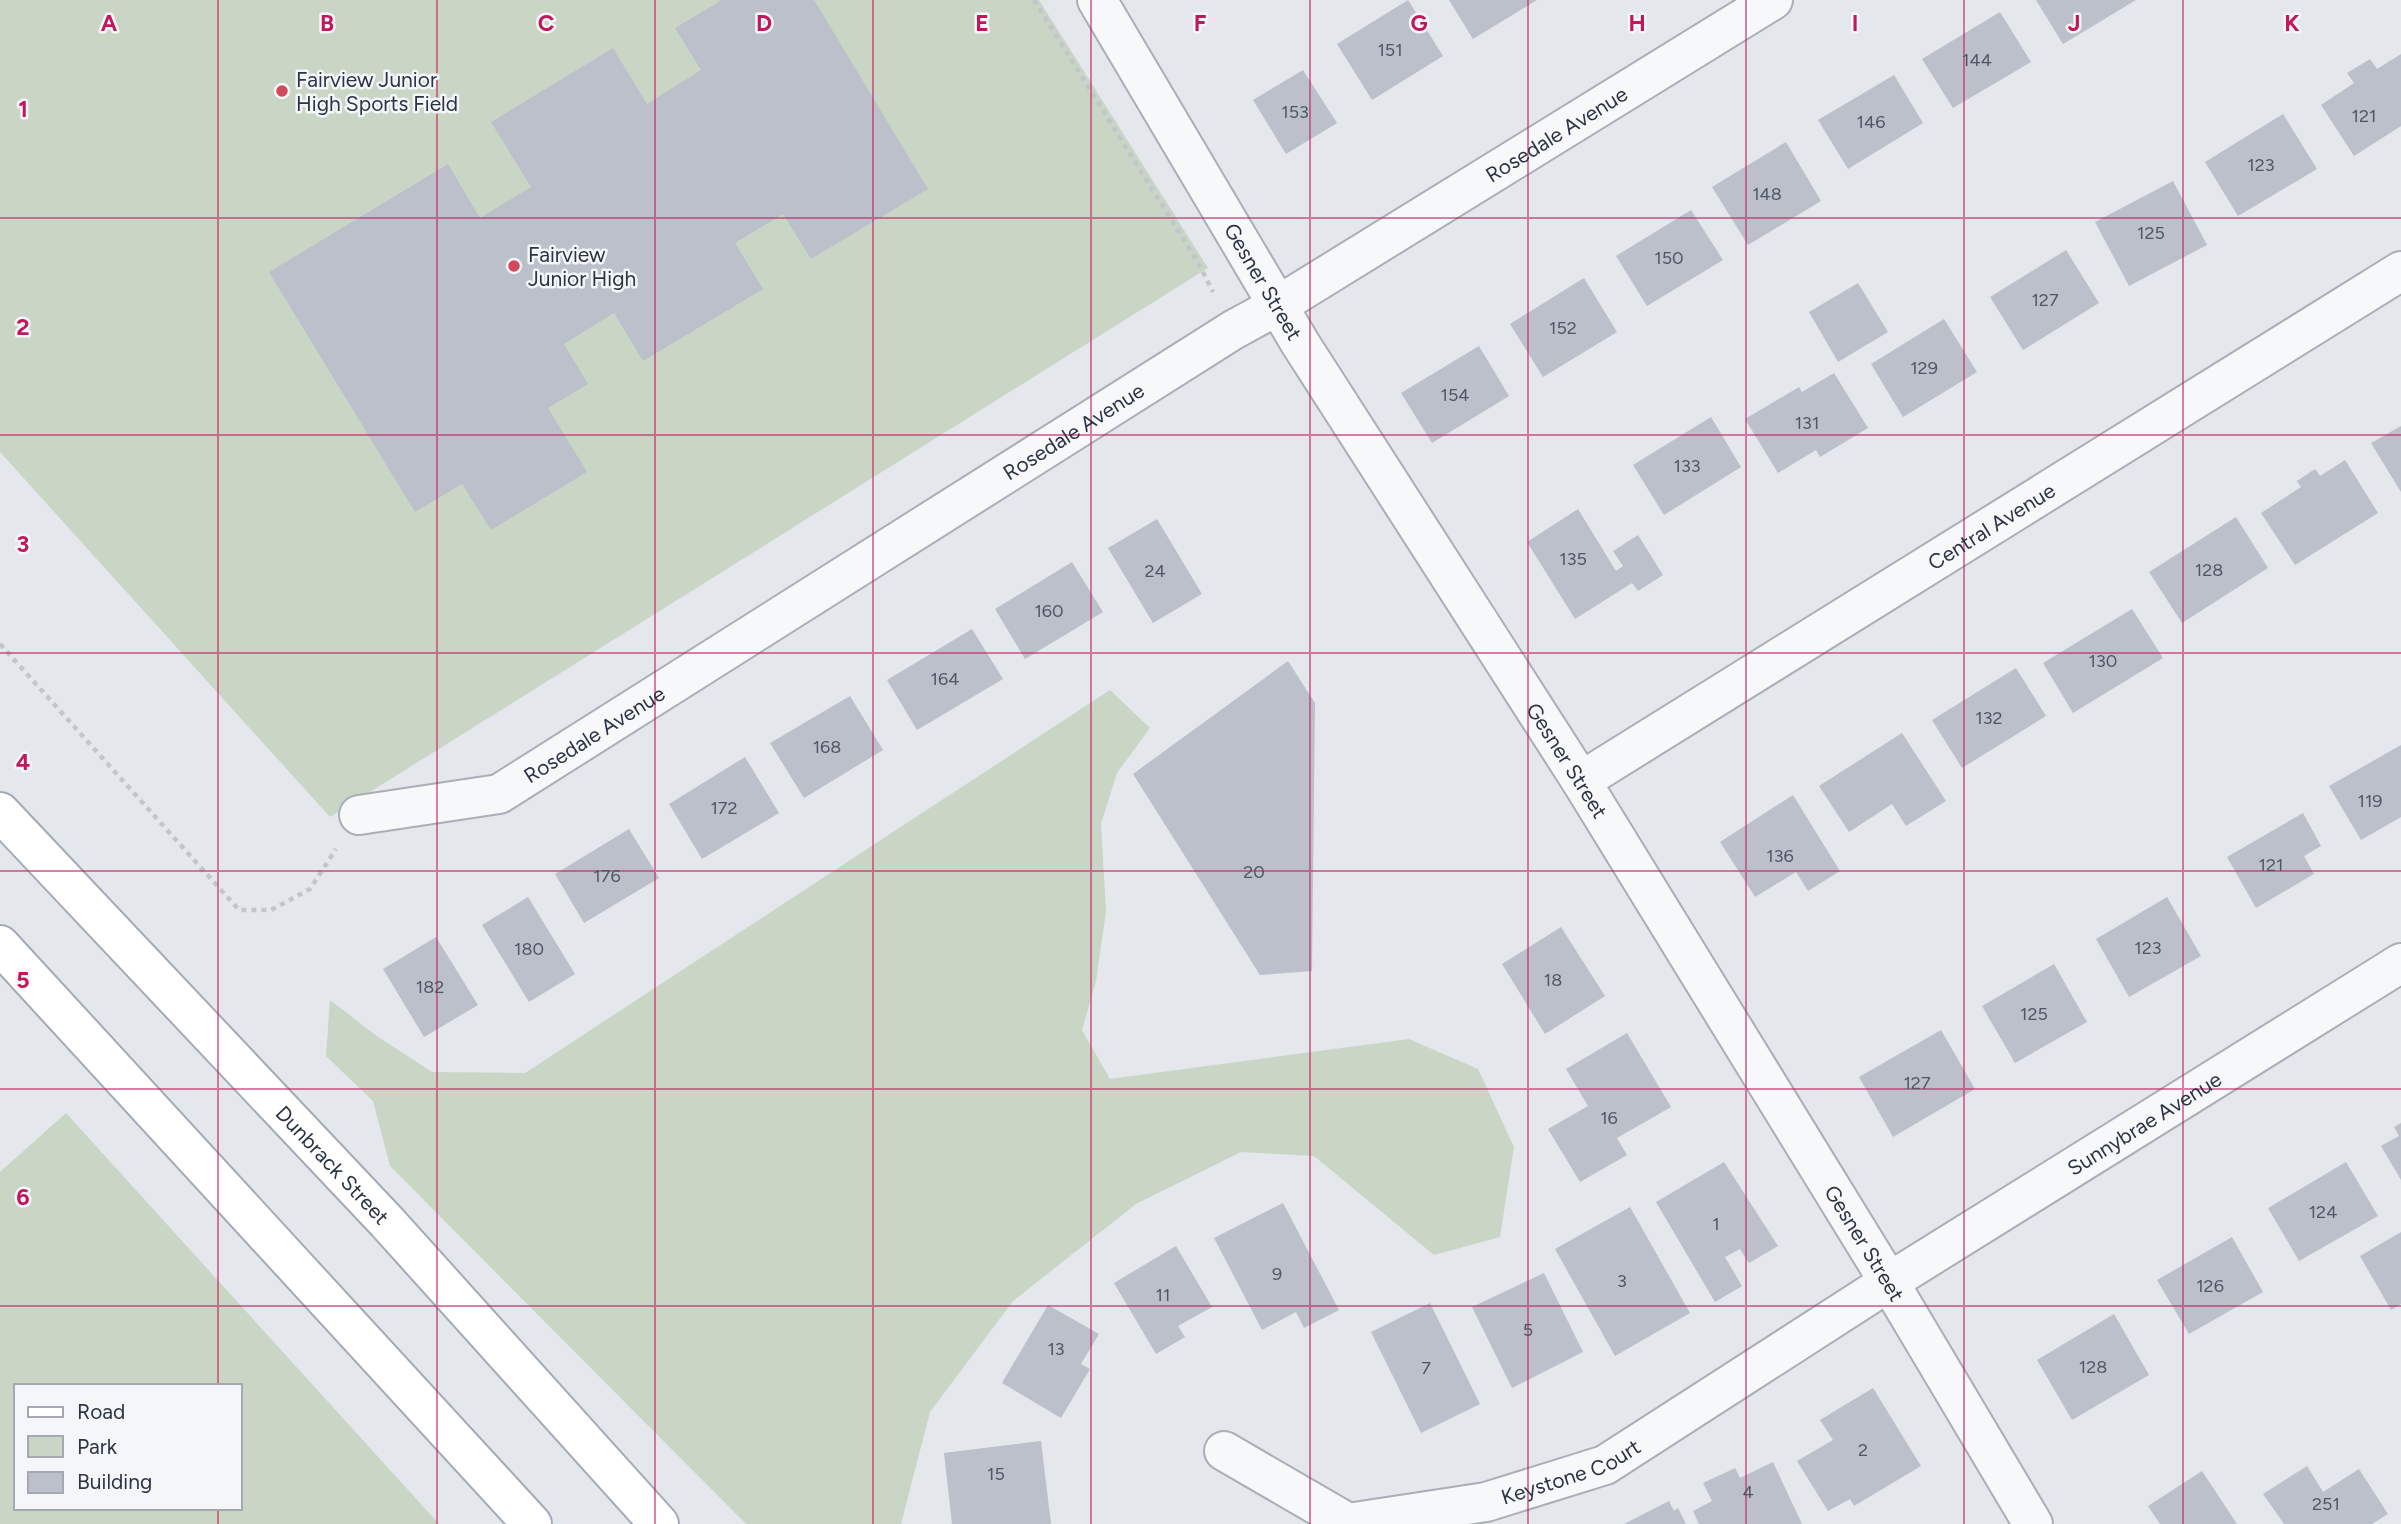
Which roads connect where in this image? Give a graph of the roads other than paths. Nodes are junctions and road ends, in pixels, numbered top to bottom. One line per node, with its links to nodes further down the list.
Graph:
1 (1097, 0): 4 (street, Gesner Street)
2 (1773, 0): 4 (street, Rosedale Avenue)
3 (2401, 271): 5 (street, Central Avenue)
4 (1277, 306): 5 (street, Gesner Street); 7 (street, Rosedale Avenue)
5 (1581, 781): 10 (street, Gesner Street)
6 (0, 812): 13 (main road, Dunbrack Street)
7 (359, 816)
8 (0, 945): 12 (main road)
9 (2401, 963): 10 (street, Sunnybrae Avenue)
10 (1889, 1282): 11 (street, Keystone Court); 14 (street, Gesner Street)
11 (1224, 1451)
12 (532, 1524)
13 (659, 1524)
14 (2033, 1524)

